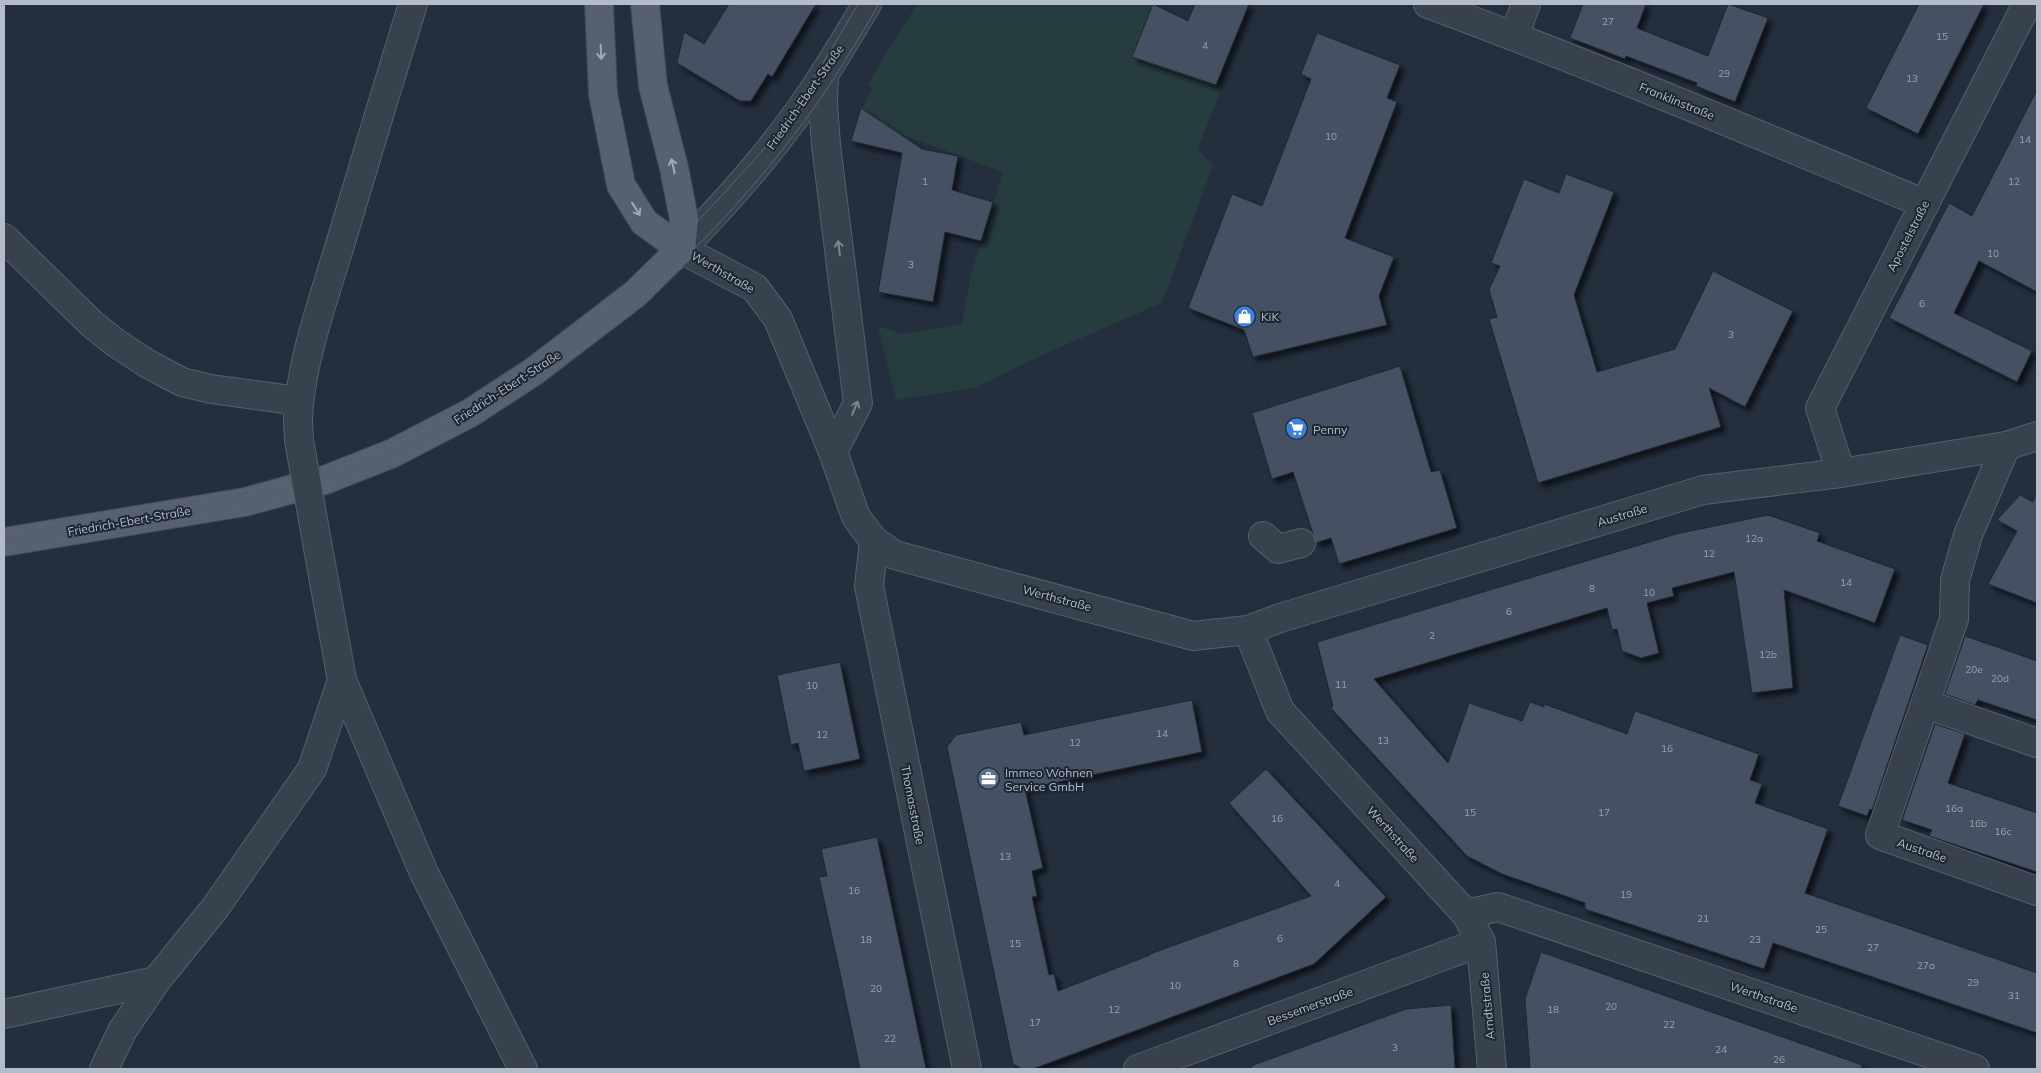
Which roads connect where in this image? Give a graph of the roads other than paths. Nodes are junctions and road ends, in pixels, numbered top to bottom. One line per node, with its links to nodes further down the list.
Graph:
1 (413, 4): 13 (street)
2 (599, 4): 12 (main road, one-way to 12)
3 (645, 4): 12 (main road, one-way to 3)
4 (867, 4): 9 (street, Friedrich-Ebert-Straße)
5 (1428, 4): 8 (street, Franklinstraße)
6 (1526, 4): 8 (street)
7 (2027, 4): 10 (street, Apostelstraße)
8 (1514, 36): 10 (street, Franklinstraße)
9 (824, 74): 12 (street, Friedrich-Ebert-Straße); 16 (street, one-way to 9)
10 (1925, 204): 17 (street, Apostelstraße)
11 (4, 238): 13 (street)
12 (681, 249): 16 (street, Werthstraße); 20 (main road, Friedrich-Ebert-Straße)
13 (298, 411): 23 (street, bridge)
14 (2037, 436): 15 (street, Austraße)
15 (2006, 446): 17 (street, Austraße); 24 (street, Austraße)
16 (833, 452): 19 (street, Werthstraße)
17 (1841, 473): 22 (street, Austraße)
18 (1263, 536): 21 (street)
19 (874, 540): 22 (street, Werthstraße); 33 (street, Thomasstraße)
20 (4, 542)
21 (1301, 543)
22 (1248, 630): 27 (street, Werthstraße)
23 (342, 680): 29 (street); 32 (street)
24 (1926, 704): 25 (street); 26 (street, Austraße)
25 (2037, 743)
26 (2037, 891)
27 (1466, 914): 28 (street, Werthstraße); 36 (street, Werthstraße)
28 (1481, 942): 34 (street, Bessemerstraße); 35 (street, Arndtstraße)
29 (156, 981): 30 (street); 31 (street)
30 (4, 1014)
31 (104, 1069)
32 (524, 1069)
33 (967, 1069)
34 (1138, 1069)
35 (1492, 1069)
36 (1976, 1069)

